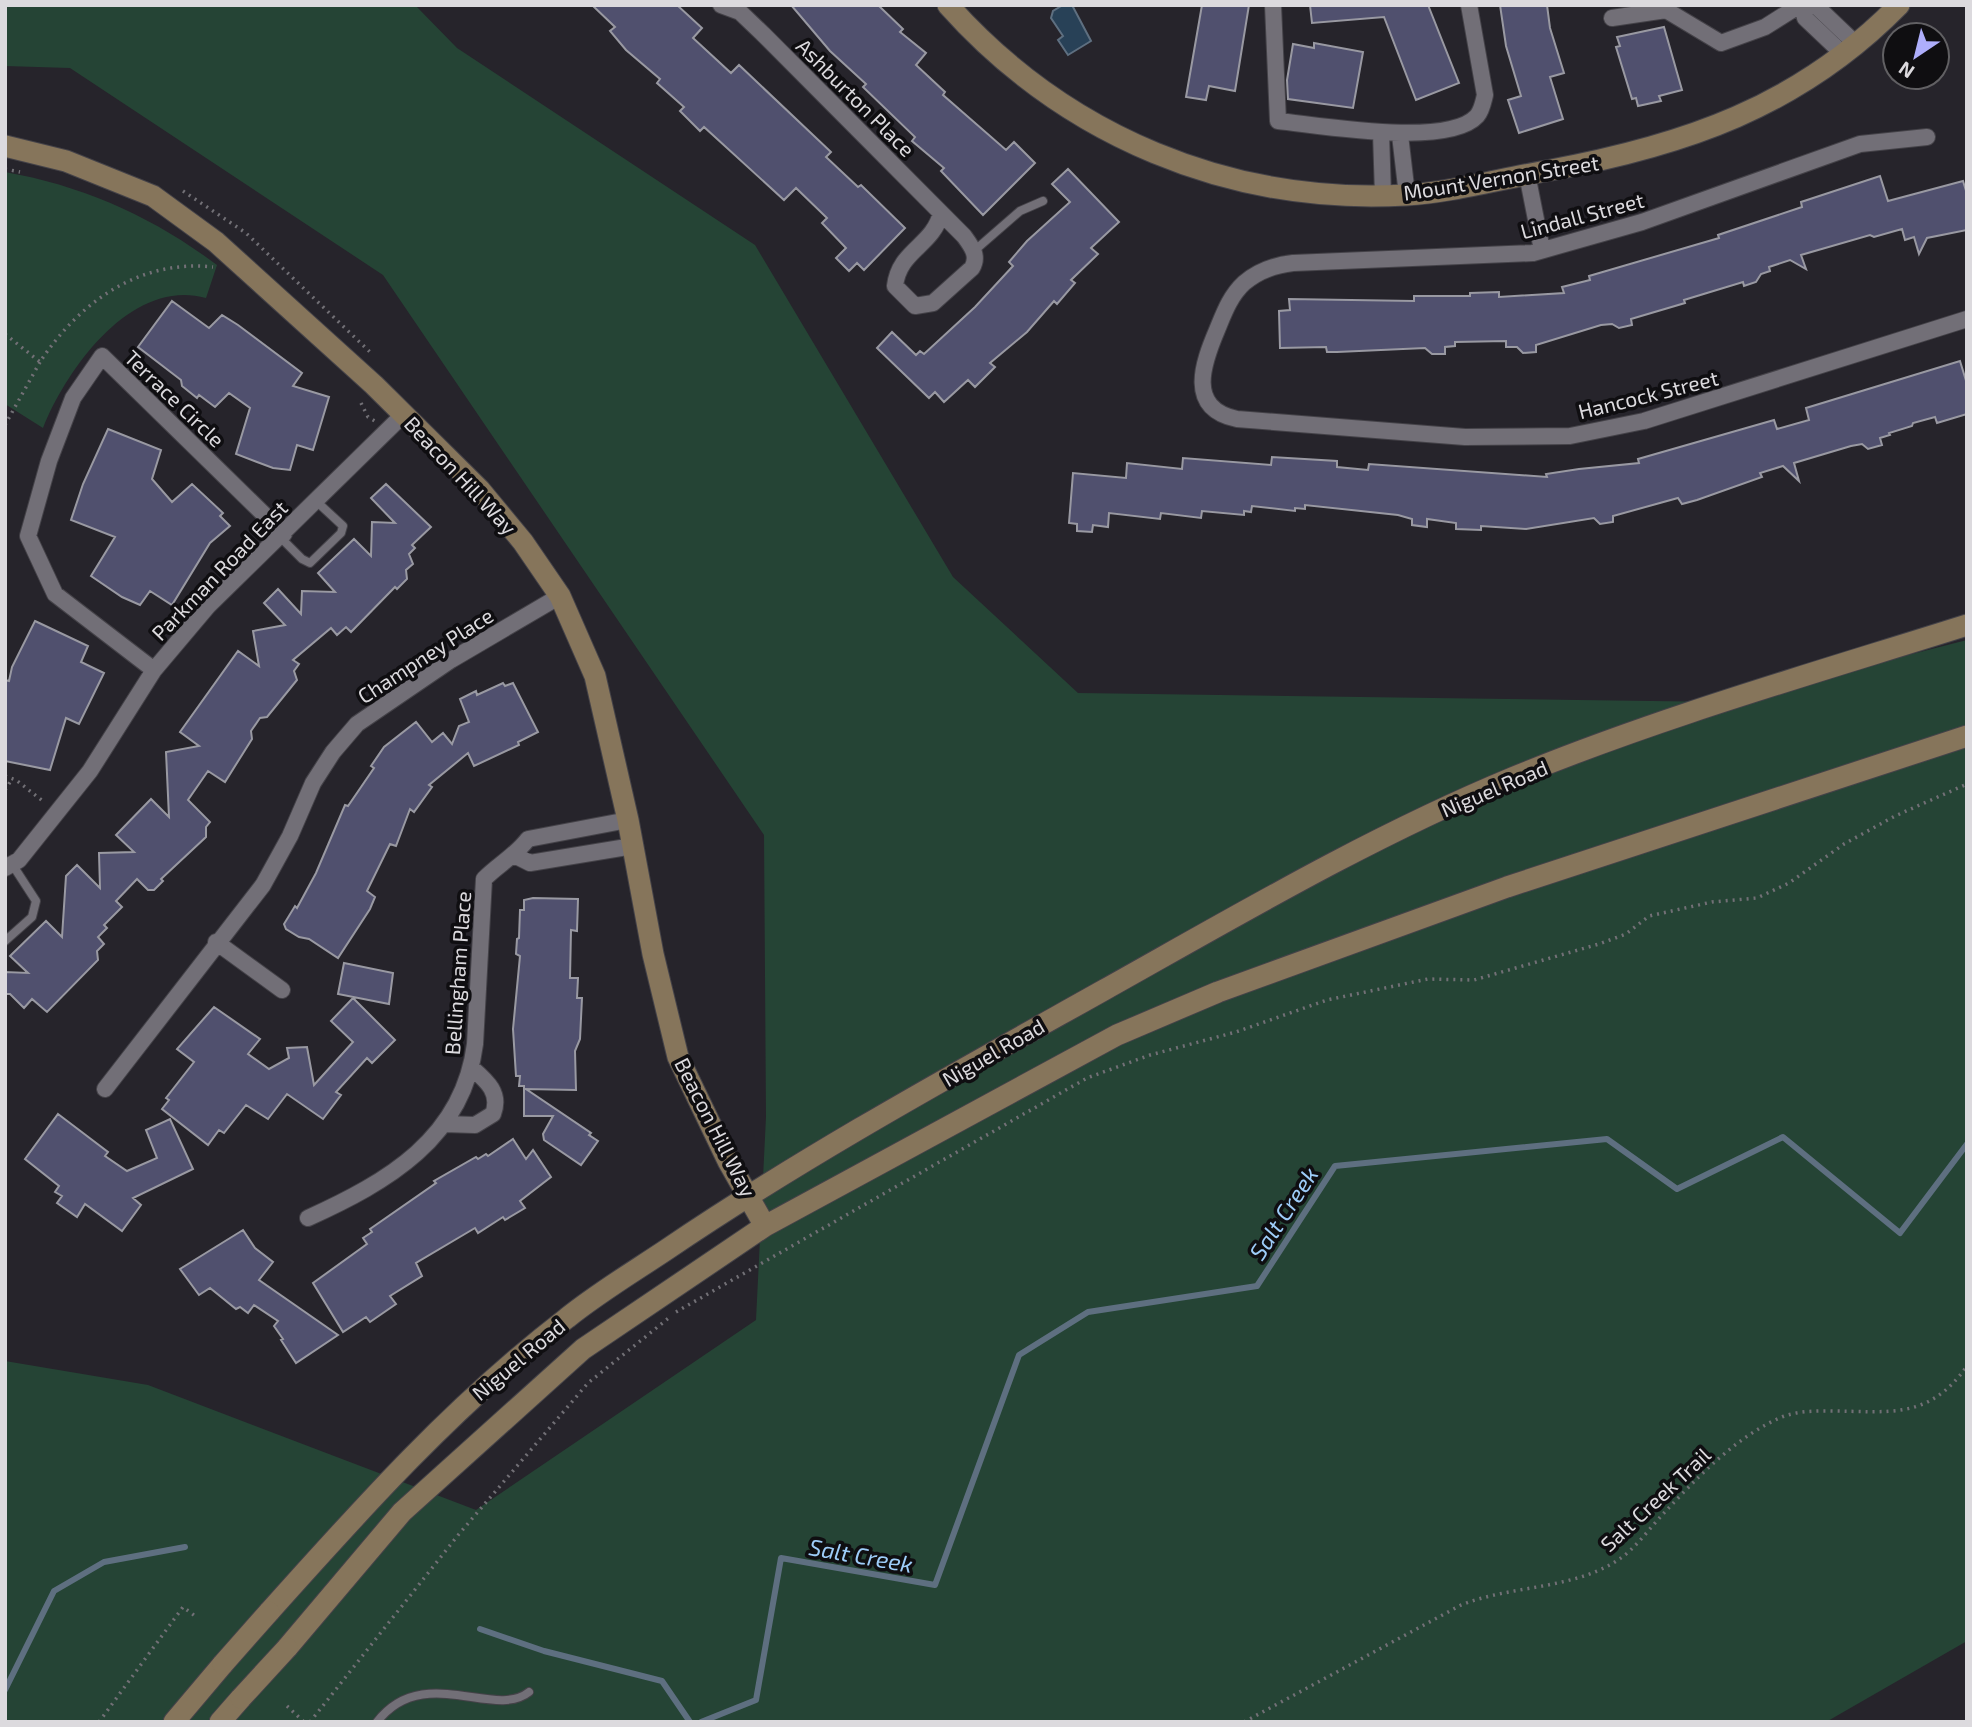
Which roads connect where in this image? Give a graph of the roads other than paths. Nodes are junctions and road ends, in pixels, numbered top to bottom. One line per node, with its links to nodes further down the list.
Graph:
1 (721, 5): 8 (street, Ashburton Place)
2 (948, 5): 16 (main road, Mount Vernon Street)
3 (1273, 5): 11 (street)
4 (1469, 5): 12 (street)
5 (1801, 5): 9 (street); 10 (street)
6 (1815, 5): 10 (street)
7 (1899, 5): 10 (main road, Mount Vernon Street)
8 (743, 9): 19 (street, Ashburton Place)
9 (1612, 18)
10 (1850, 49): 15 (main road, Mount Vernon Street)
11 (1381, 133): 12 (street); 16 (street)
12 (1400, 135): 17 (street)
13 (1927, 137): 20 (street, Lindall Street)
14 (5, 146): 24 (main road, Beacon Hill Way)
15 (1527, 174): 17 (main road, Mount Vernon Street); 20 (street)
16 (1383, 195): 17 (main road, Mount Vernon Street)
17 (1407, 195)
18 (1043, 201): 21 (lane)
19 (941, 213): 21 (street, Ashburton Place); 21 (street)
20 (1542, 250): 23 (street, Lindall Street)
21 (974, 251)
22 (1967, 319): 23 (street, Hancock Street)
23 (1209, 401)
24 (404, 414): 25 (street, Parkman Road East); 27 (main road, Beacon Hill Way)
25 (316, 500): 26 (street, Parkman Road East); 26 (lane)
26 (282, 536): 29 (street, Parkman Road East); 29 (street, Terrace Circle)
27 (560, 596): 31 (main road, Beacon Hill Way); 36 (street, Champney Place)
28 (1967, 625): 41 (main road, Niguel Road)
29 (154, 670): 34 (street, Parkman Road East)
30 (1967, 736): 43 (main road, Niguel Road)
31 (628, 820): 32 (main road, Beacon Hill Way); 33 (street, Bellingham Place)
32 (633, 846): 33 (street); 41 (main road, Beacon Hill Way)
33 (516, 856): 38 (street, Bellingham Place)
34 (9, 866): 35 (lane)
35 (5, 941)
36 (216, 942): 37 (street); 39 (street, Champney Place)
37 (282, 990)
38 (472, 1068): 40 (street, Bellingham Place); 40 (street, Bellingham Place)
39 (105, 1089)
40 (444, 1124): 42 (street, Bellingham Place)
41 (751, 1195): 43 (main road, Beacon Hill Way); 45 (main road, Niguel Road, bridge)
42 (308, 1218)
43 (765, 1226): 46 (main road, Niguel Road, bridge)
44 (529, 1692): 47 (lane)
45 (174, 1722)
46 (220, 1722)
47 (377, 1722)

